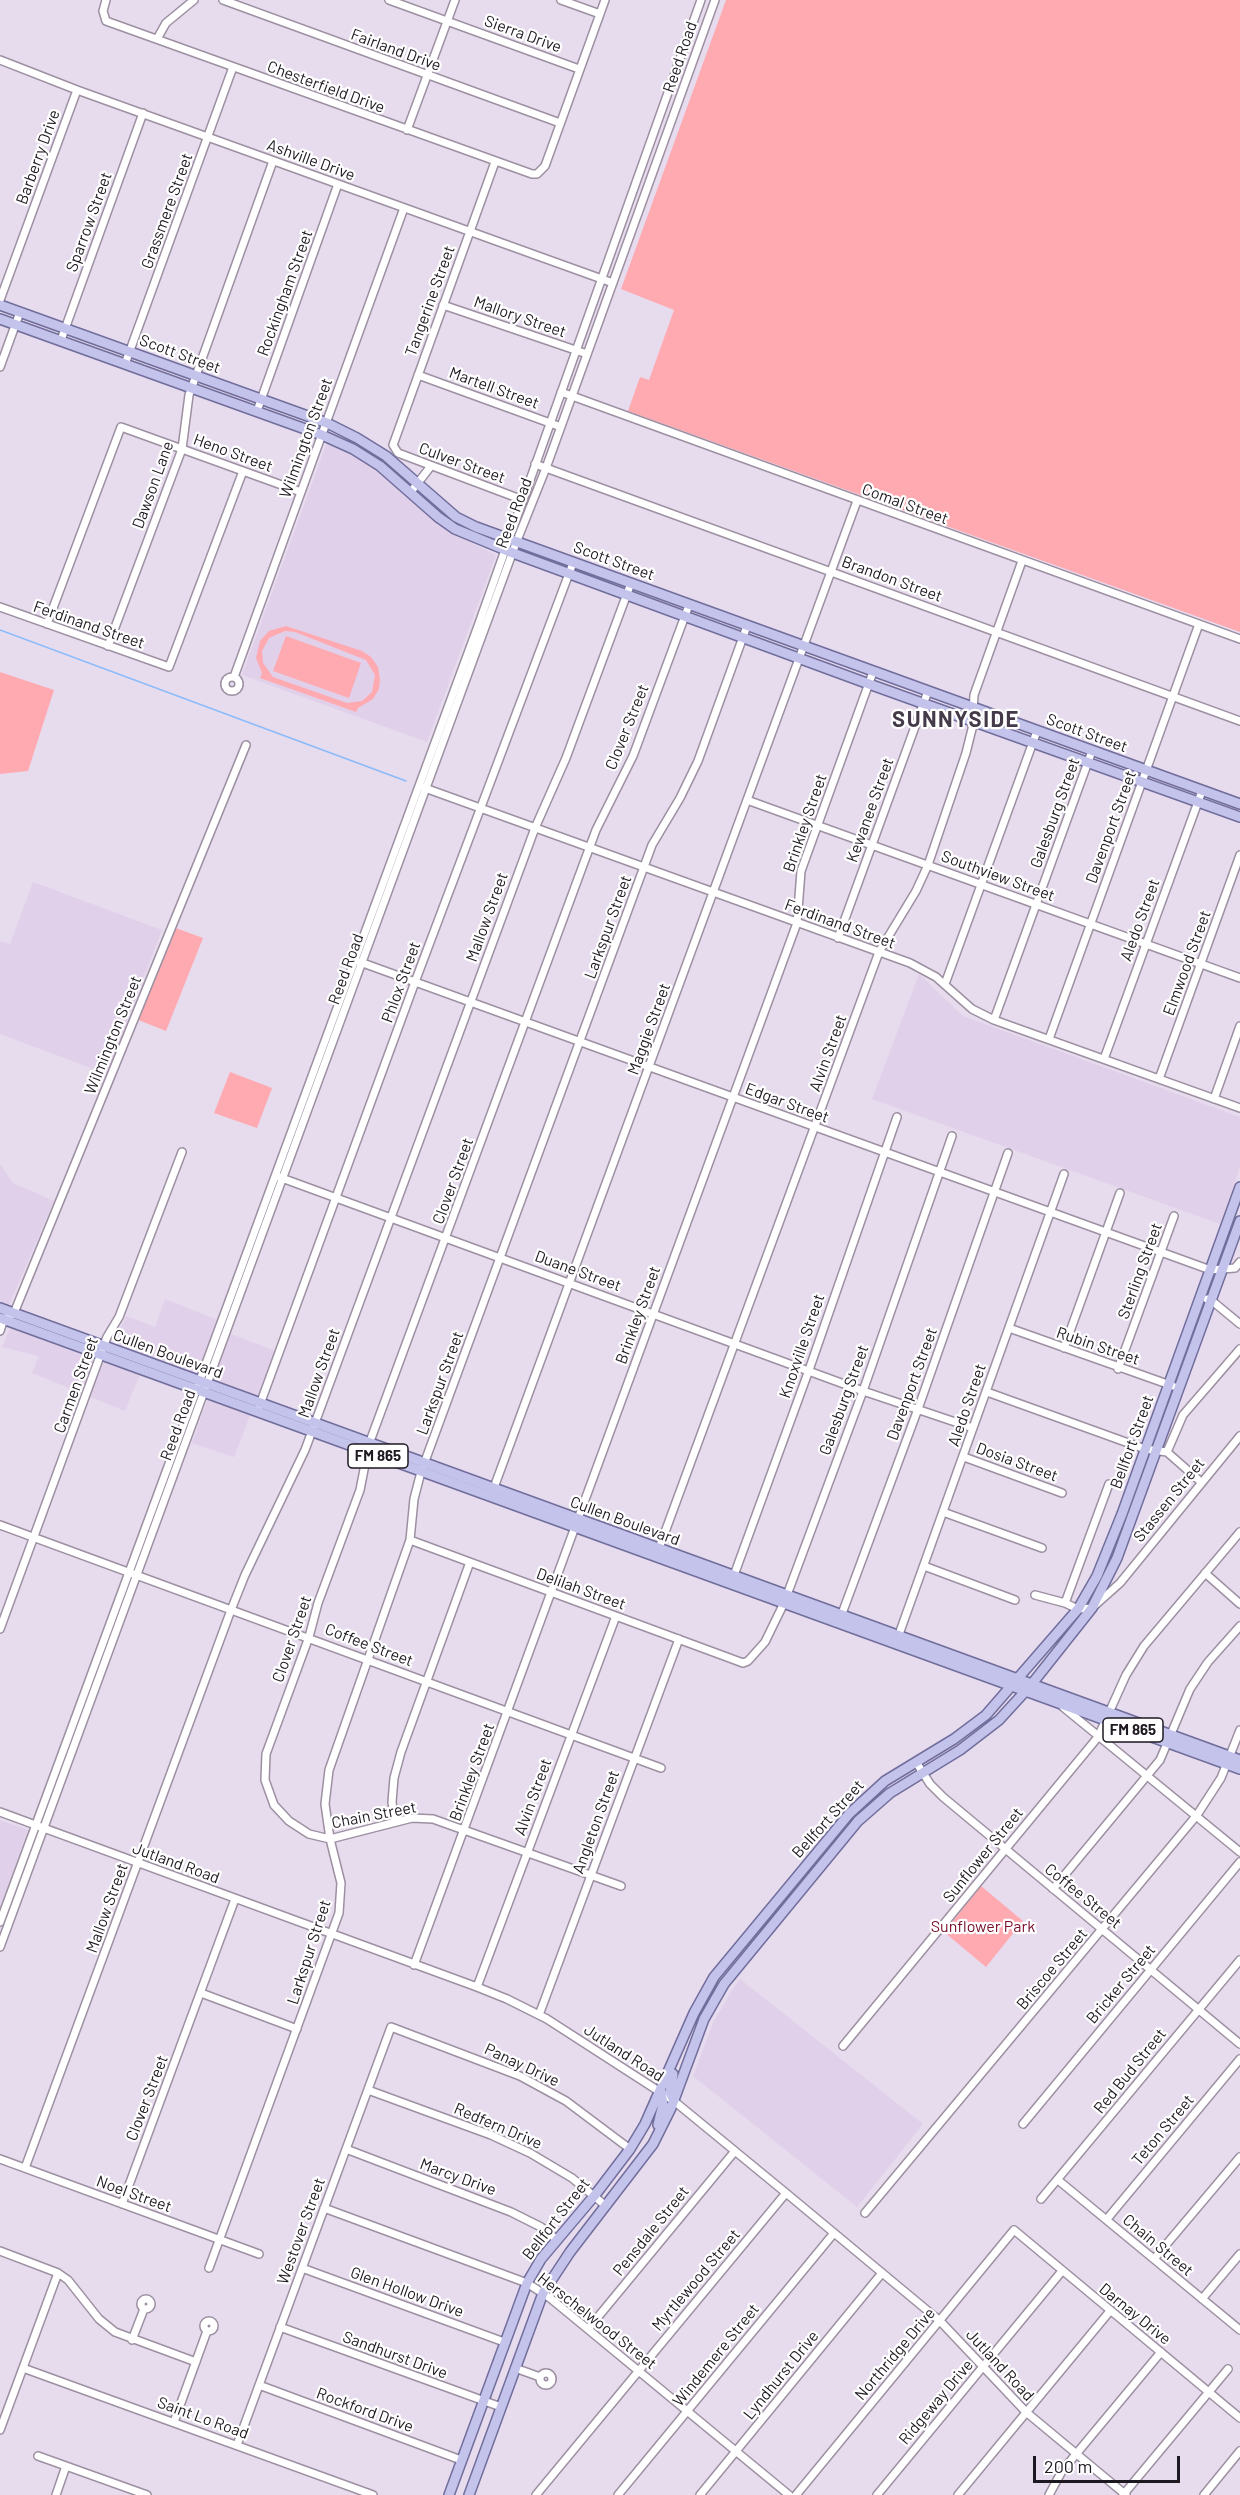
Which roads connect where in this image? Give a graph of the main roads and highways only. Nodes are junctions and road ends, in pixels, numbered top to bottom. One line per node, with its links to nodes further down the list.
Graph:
1 (0, 305): 3 (main road, Scott Street)
2 (0, 319): 4 (main road, Scott Street)
3 (1240, 804)
4 (1240, 817)
5 (1240, 1187): 6 (main road, Bellfort Street)
6 (1236, 1213): 11 (main road, Bellfort Street)
7 (1240, 1221): 12 (main road, Bellfort Street)
8 (0, 1308): 10 (main road, Cullen Boulevard / FM 865)
9 (2, 1318): 10 (main road, Cullen Boulevard / FM 865)
10 (103, 1351): 13 (main road, Cullen Boulevard / FM 865)
11 (1122, 1514): 12 (main road); 13 (main road, Bellfort Street)
12 (1132, 1517): 14 (main road, Bellfort Street)
13 (1015, 1683): 14 (main road, Cullen Boulevard / FM 865); 16 (main road, Bellfort Street)
14 (1028, 1689): 15 (main road, Cullen Boulevard / FM 865); 15 (main road, Cullen Boulevard / FM 865); 17 (main road, Bellfort Street)
15 (1109, 1717): 18 (main road, Cullen Boulevard / FM 865)
16 (954, 1739): 17 (main road); 21 (main road, Bellfort Street)
17 (960, 1750): 22 (main road, Bellfort Street)
18 (1228, 1760): 19 (main road, Cullen Boulevard / FM 865); 20 (main road, Cullen Boulevard / FM 865)
19 (1240, 1760)
20 (1240, 1769)
21 (849, 1814): 22 (main road); 23 (main road, Bellfort Street)
22 (858, 1821): 24 (main road, Bellfort Street)
23 (803, 1868): 24 (main road); 25 (main road, Bellfort Street)
24 (812, 1875): 26 (main road, Bellfort Street)
25 (759, 1922): 26 (main road); 27 (main road, Bellfort Street)
26 (768, 1930): 28 (main road, Bellfort Street)
27 (714, 1977): 28 (main road); 29 (main road, Bellfort Street)
28 (724, 1984): 30 (main road, Bellfort Street)
29 (685, 2035): 30 (main road); 31 (main road, Bellfort Street)
30 (696, 2038): 33 (main road, Bellfort Street)
31 (675, 2060): 32 (main road, Bellfort Street); 33 (main road)
32 (661, 2092): 34 (main road); 35 (main road, Bellfort Street)
33 (674, 2101): 34 (main road, Bellfort Street)
34 (653, 2144): 36 (main road, Bellfort Street)
35 (449, 2495)
36 (469, 2495)

